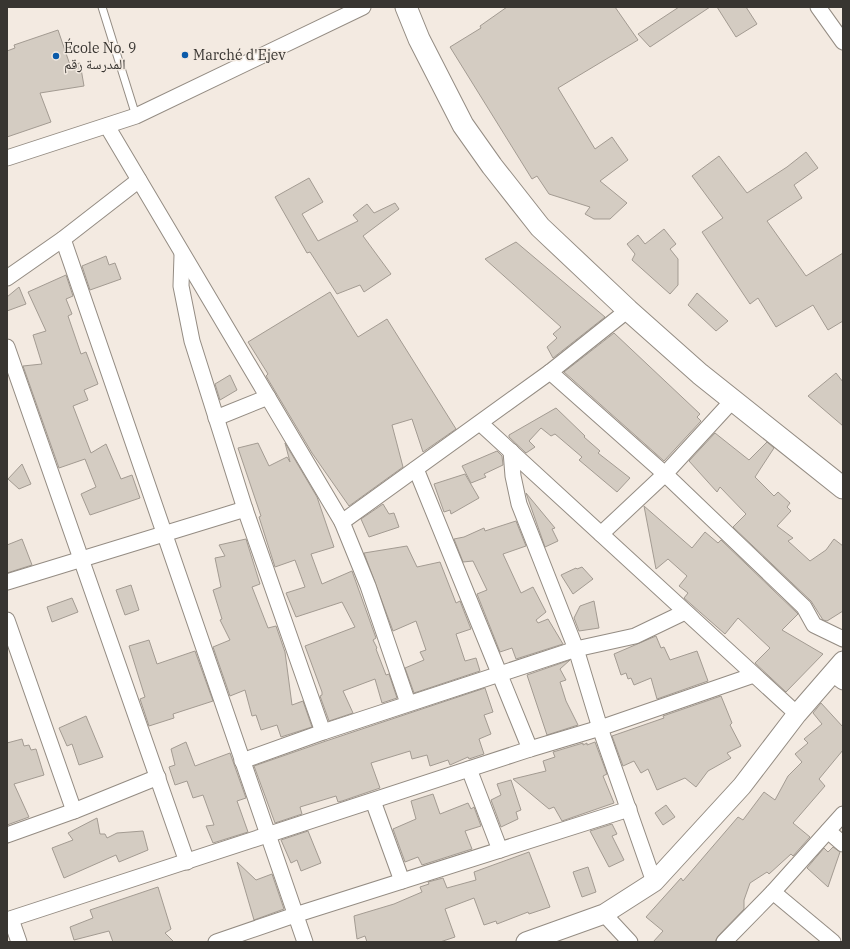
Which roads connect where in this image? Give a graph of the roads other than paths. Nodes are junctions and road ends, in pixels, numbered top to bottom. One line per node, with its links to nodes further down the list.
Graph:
1 (102, 7): 6 (lane)
2 (363, 7): 6 (street)
3 (818, 7): 5 (street)
4 (410, 9): 13 (main road)
5 (843, 42)
6 (136, 116): 7 (street)
7 (107, 126): 8 (street); 9 (street)
8 (7, 158)
9 (139, 180): 10 (street); 11 (street)
10 (63, 239): 12 (street); 26 (street)
11 (182, 255): 16 (street); 18 (street)
12 (7, 278)
13 (628, 310): 15 (street); 17 (main road)
14 (7, 347): 28 (street)
15 (550, 372): 19 (street); 22 (street)
16 (268, 397): 18 (street); 25 (street)
17 (733, 400): 22 (street); 23 (main road)
18 (216, 418): 24 (street)
19 (480, 423): 20 (street); 21 (street)
20 (511, 451): 27 (street); 33 (street)
21 (416, 469): 25 (street); 35 (street)
22 (665, 474): 27 (street); 32 (street)
23 (843, 488)
24 (245, 509): 26 (street); 40 (street)
25 (342, 522): 37 (street)
26 (164, 533): 28 (street); 42 (street)
27 (601, 534): 30 (street)
28 (81, 558): 29 (street); 44 (street)
29 (7, 582)
30 (685, 612): 33 (street); 36 (street)
31 (7, 620): 47 (street)
32 (843, 639)
33 (576, 650): 35 (street); 39 (street)
34 (839, 673): 38 (street)
35 (498, 675): 37 (street); 41 (street)
36 (754, 675): 38 (street); 39 (street)
37 (408, 703): 40 (street)
38 (798, 714): 56 (street)
39 (600, 728): 41 (street); 46 (street)
40 (323, 732): 42 (street)
41 (530, 749): 43 (street)
42 (242, 761): 51 (street)
43 (469, 769): 45 (street); 53 (street)
44 (158, 777): 47 (street); 54 (street)
45 (373, 801): 51 (street); 55 (street)
46 (628, 810): 53 (street); 56 (street)
47 (74, 811): 50 (street)
48 (843, 814): 49 (street)
49 (828, 831): 52 (street); 57 (street)
50 (7, 835)
51 (267, 835): 54 (street); 59 (street)
52 (843, 844)
53 (500, 850): 55 (street)
54 (187, 862): 60 (street)
55 (402, 880): 59 (street)
56 (654, 882): 58 (street)
57 (774, 892): 66 (street); 67 (street)
58 (604, 914): 64 (street); 65 (street)
59 (295, 915): 62 (street); 63 (street)
60 (9, 920): 61 (street)
61 (19, 942)
62 (216, 942)
63 (305, 942)
64 (526, 942)
65 (630, 942)
66 (724, 942)
67 (833, 942)

